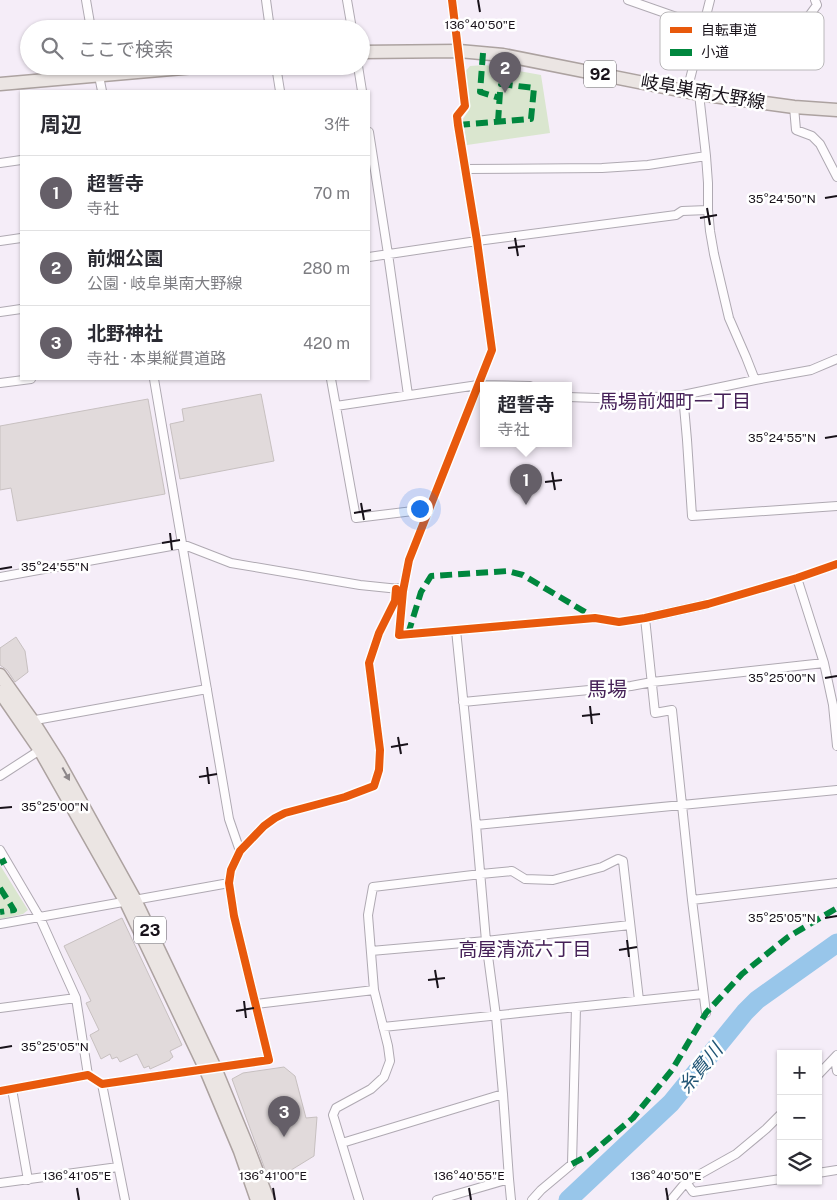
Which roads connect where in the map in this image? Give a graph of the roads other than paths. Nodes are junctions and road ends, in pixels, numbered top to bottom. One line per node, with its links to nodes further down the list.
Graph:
1 (86, 0): 9 (street)
2 (266, 0): 10 (street)
3 (347, 0): 11 (street)
4 (452, 0): 12 (street)
5 (628, 0): 7 (street)
6 (815, 0): 8 (street)
7 (663, 12)
8 (812, 12)
9 (89, 20)
10 (269, 20)
11 (350, 20)
12 (459, 51): 13 (main road, 岐阜巣南大野線 / 92); 23 (main road, 岐阜巣南大野線 / 92); 30 (street)
13 (370, 52)
14 (696, 70): 23 (street)
15 (68, 75): 19 (main road)
16 (99, 75): 20 (street)
17 (277, 75): 21 (street)
18 (359, 75): 22 (street)
19 (0, 84)
20 (102, 90)
21 (280, 90)
22 (362, 90)
23 (693, 93): 24 (main road, 岐阜巣南大野線 / 92); 27 (street)
24 (794, 107): 25 (main road, 岐阜巣南大野線 / 92); 31 (street)
25 (837, 110)
26 (370, 138): 36 (street)
27 (706, 156): 30 (street); 32 (street)
28 (20, 160): 29 (street)
29 (0, 163)
30 (465, 169): 35 (street)
31 (837, 177)
32 (708, 210): 35 (street); 44 (street)
33 (20, 238): 34 (street)
34 (0, 241)
35 (477, 241): 36 (street); 46 (street)
36 (388, 254): 37 (street); 47 (street)
37 (370, 257)
38 (20, 308): 39 (street)
39 (0, 312)
40 (837, 359): 44 (street)
41 (22, 380): 45 (street)
42 (154, 380): 53 (street)
43 (331, 380): 50 (street)
44 (755, 380): 48 (street)
45 (0, 383)
46 (478, 385): 47 (street); 52 (street)
47 (408, 395): 50 (street)
48 (683, 395): 49 (street); 51 (street)
49 (572, 397)
50 (336, 406): 52 (street)
51 (837, 506)
52 (429, 508): 57 (street)
53 (182, 544): 55 (street); 57 (street); 63 (street)
54 (837, 564): 56 (street)
55 (0, 578)
56 (796, 578): 58 (street); 60 (street)
57 (400, 590): 59 (street); 75 (street)
58 (644, 618): 59 (street); 62 (street)
59 (456, 630): 65 (street)
60 (824, 663): 62 (street); 66 (street)
61 (0, 675): 67 (main road, 23)
62 (652, 682): 65 (street); 72 (street)
63 (207, 689): 67 (street); 75 (street)
64 (0, 692): 67 (main road, 23)
65 (463, 702): 73 (street)
66 (835, 704): 68 (street)
67 (27, 722): 69 (main road, 23); 80 (main road, 23, one-way to 80)
68 (837, 746)
69 (40, 750): 70 (street); 80 (main road, 23)
70 (0, 776)
71 (837, 790): 72 (street)
72 (681, 805): 73 (street); 79 (street)
73 (476, 825): 76 (street)
74 (0, 850): 81 (street)
75 (240, 851): 77 (street)
76 (481, 874): 83 (street); 84 (street); 85 (street)
77 (229, 883): 80 (street); 90 (street)
78 (837, 883): 79 (street)
79 (692, 900): 87 (street)
80 (130, 901): 81 (street); 97 (main road, 23)
81 (40, 918): 82 (street); 88 (street)
82 (0, 924)
83 (630, 924): 84 (street); 89 (street)
84 (486, 941): 85 (street); 94 (street)
85 (371, 951): 86 (street)
86 (374, 990): 90 (street); 95 (street)
87 (703, 994): 89 (street); 93 (street)
88 (76, 998): 92 (street); 100 (street)
89 (640, 1000): 91 (street)
90 (256, 1004): 97 (street)
91 (576, 1007): 94 (street); 121 (street)
92 (0, 1008)
93 (706, 1013)
94 (496, 1016): 95 (street); 104 (street)
95 (383, 1027): 106 (street)
96 (836, 1056): 98 (street); 99 (street)
97 (210, 1069): 101 (street); 116 (main road, 23); 117 (main road, 23)
98 (822, 1071)
99 (837, 1071)
100 (88, 1075): 101 (street); 102 (street)
101 (102, 1084): 107 (street)
102 (12, 1089): 103 (street); 111 (street)
103 (0, 1091)
104 (503, 1094): 106 (street); 110 (street)
105 (777, 1118): 113 (street)
106 (342, 1143): 118 (street)
107 (118, 1167): 111 (street); 115 (street)
108 (837, 1170): 109 (street)
109 (822, 1172)
110 (508, 1179): 119 (street); 120 (street)
111 (28, 1180): 114 (street)
112 (777, 1180): 113 (street)
113 (686, 1182): 122 (street)
114 (0, 1183)
115 (125, 1200)
116 (257, 1200)
117 (268, 1200)
118 (359, 1200)
119 (437, 1200)
120 (512, 1200)
121 (532, 1200)
122 (671, 1200)

